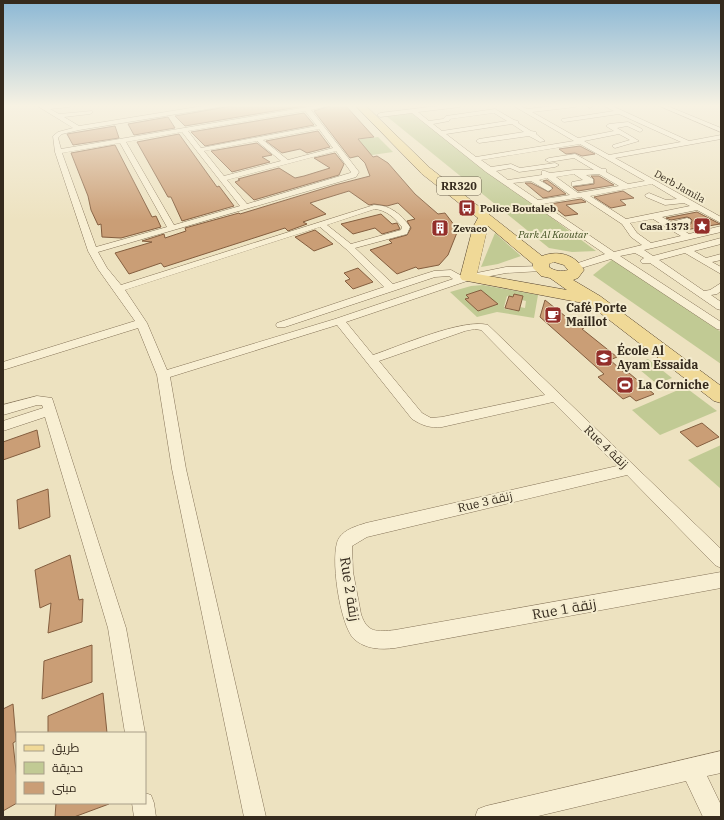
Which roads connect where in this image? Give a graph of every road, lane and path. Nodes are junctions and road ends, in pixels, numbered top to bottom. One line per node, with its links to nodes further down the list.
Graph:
1 (56, 143): 27 (street)
2 (109, 143): 27 (street)
3 (123, 143): 61 (street)
4 (194, 143): 24 (street)
5 (235, 143): 24 (street)
6 (263, 143): 32 (street)
7 (332, 143): 25 (street)
8 (398, 143): 55 (main road, RR320)
9 (411, 143): 76 (main road, RR320)
10 (454, 143): 20 (street)
11 (481, 143): 20 (street)
12 (499, 143): 21 (street)
13 (530, 143): 23 (street)
14 (560, 143): 23 (street)
15 (585, 143): 29 (street, Derb Jamila)
16 (622, 143): 28 (street)
17 (667, 143): 19 (street)
18 (687, 143): 19 (street)
19 (672, 146): 28 (street)
20 (459, 147): 30 (street)
21 (504, 147): 22 (street); 26 (street)
22 (491, 149)
23 (538, 149): 26 (street); 33 (street)
24 (199, 150): 41 (street)
25 (337, 150): 32 (street); 52 (street)
26 (526, 151): 30 (street)
27 (58, 152): 70 (street)
28 (629, 153): 29 (street)
29 (607, 156): 31 (street); 35 (street, Derb Jamila)
30 (474, 159): 37 (street)
31 (581, 159): 33 (street); 38 (street)
32 (286, 162): 41 (street)
33 (554, 162): 36 (street); 43 (street)
34 (571, 164): 39 (street)
35 (625, 166): 38 (street); 45 (street, Derb Jamila)
36 (537, 167): 37 (street); 40 (street)
37 (489, 170): 44 (street)
38 (601, 170): 39 (street); 46 (street)
39 (580, 172): 43 (street); 43 (street)
40 (548, 176): 42 (street); 43 (street); 49 (street)
41 (222, 179): 52 (street)
42 (533, 179): 44 (street); 47 (street)
43 (571, 179): 49 (street)
44 (508, 182): 51 (street)
45 (652, 182): 46 (street); 50 (street, Derb Jamila)
46 (627, 186): 49 (street)
47 (548, 189)
48 (649, 194): 50 (street)
49 (583, 195): 51 (street); 58 (street)
50 (686, 200): 53 (street, Derb Jamila)
51 (537, 203): 72 (street)
52 (245, 207): 61 (street)
53 (698, 207): 54 (street); 56 (street, Derb Jamila)
54 (655, 216): 58 (street); 60 (street)
55 (485, 218): 76 (main road, RR320); 79 (main road)
56 (721, 220)
57 (687, 221): 60 (street)
58 (625, 222): 66 (street)
59 (321, 224): 67 (street); 67 (street); 81 (street)
60 (670, 225): 63 (street)
61 (172, 227): 70 (street)
62 (721, 229): 63 (street)
63 (688, 237): 66 (street)
64 (721, 241): 65 (street)
65 (708, 244): 69 (street); 71 (street)
66 (649, 246): 68 (street)
67 (349, 248): 82 (street)
68 (636, 250): 72 (street); 74 (street)
69 (686, 250): 74 (street); 75 (street)
70 (93, 251): 81 (street)
71 (721, 252)
72 (610, 256): 76 (street); 76 (street); 77 (street)
73 (721, 257): 75 (street)
74 (651, 259): 77 (street); 83 (street)
75 (704, 260): 78 (street)
76 (558, 266): 79 (street); 84 (main road, RR320); 93 (main road, RR320)
77 (629, 266): 89 (street)
78 (721, 271)
79 (464, 278): 82 (street); 84 (main road); 86 (street)
80 (721, 286): 83 (street)
81 (119, 289): 87 (street)
82 (392, 289): 88 (street)
83 (702, 294): 85 (street)
84 (594, 300): 94 (main road, RR320)
85 (721, 308)
86 (339, 321): 90 (street); 92 (street)
87 (142, 322): 91 (street); 92 (street)
88 (281, 325)
89 (721, 327)
90 (370, 360): 95 (street); 95 (street, Rue 4 زنقة)
91 (3, 366)
92 (163, 375): 110 (street)
93 (721, 382)
94 (721, 396)
95 (555, 397): 99 (street, Rue 4 زنقة)
96 (3, 410): 97 (street)
97 (50, 411): 98 (street); 104 (street)
98 (3, 426)
99 (629, 469): 100 (street, Rue 3 زنقة); 101 (street, Rue 4 زنقة)
100 (344, 544): 103 (street, Rue 2 زنقة)
101 (721, 560)
102 (721, 580): 103 (street, Rue 1 زنقة)
103 (406, 637)
104 (135, 732)
105 (721, 762): 106 (street)
106 (692, 769): 108 (street); 111 (street)
107 (143, 804): 109 (street)
108 (500, 815)
109 (145, 817)
110 (255, 817)
111 (715, 817)

